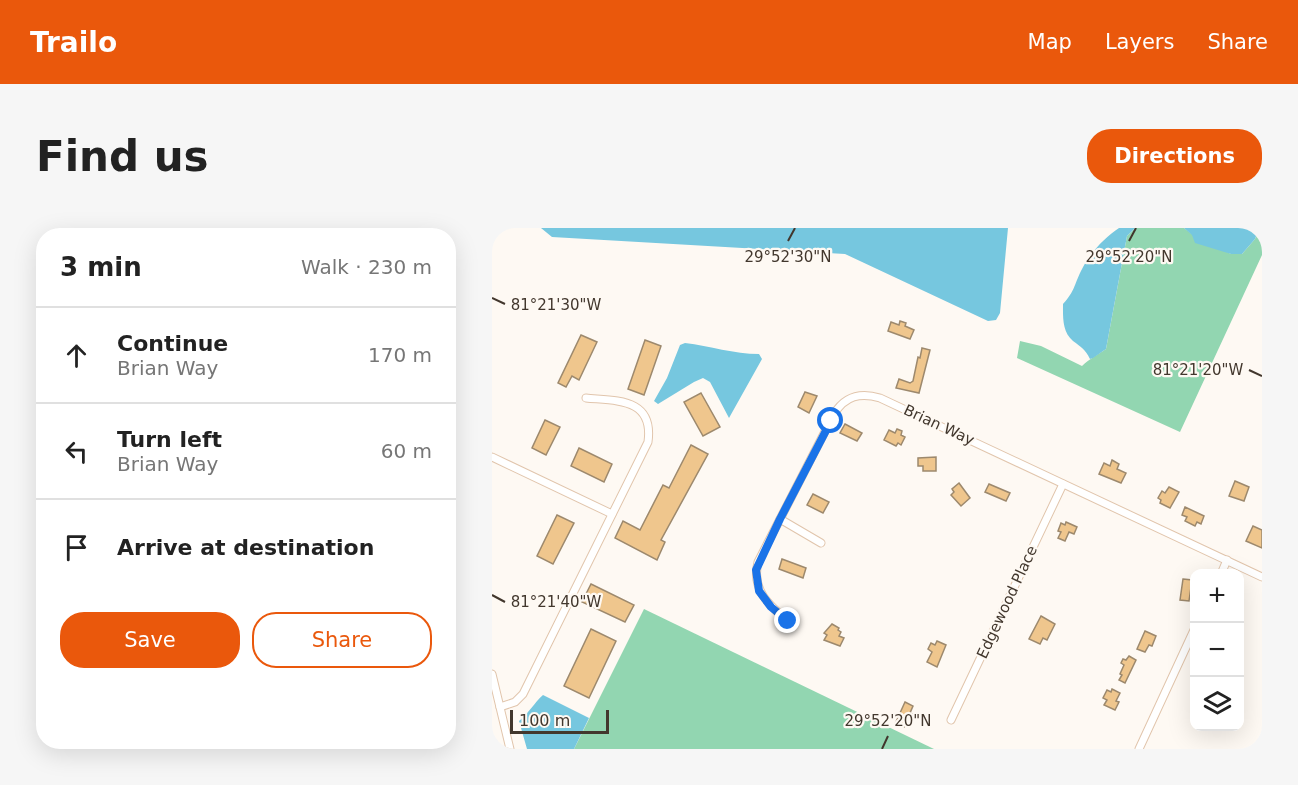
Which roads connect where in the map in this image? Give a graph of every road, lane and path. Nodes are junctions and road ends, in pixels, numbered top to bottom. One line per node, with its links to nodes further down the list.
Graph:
1 (586, 398): 4 (street)
2 (492, 458): 4 (street)
3 (1063, 484): 5 (street, Brian Way); 7 (street, Brian Way); 14 (street, Edgewood Place)
4 (612, 514): 13 (street)
5 (780, 519): 6 (street); 10 (street, Brian Way)
6 (821, 543)
7 (1227, 560): 8 (street); 9 (street, Brian Way)
8 (1223, 569)
9 (1262, 576)
10 (788, 621)
11 (1190, 639): 16 (street)
12 (492, 674): 13 (street)
13 (500, 707): 15 (street)
14 (951, 720)
15 (510, 749)
16 (1139, 749)

